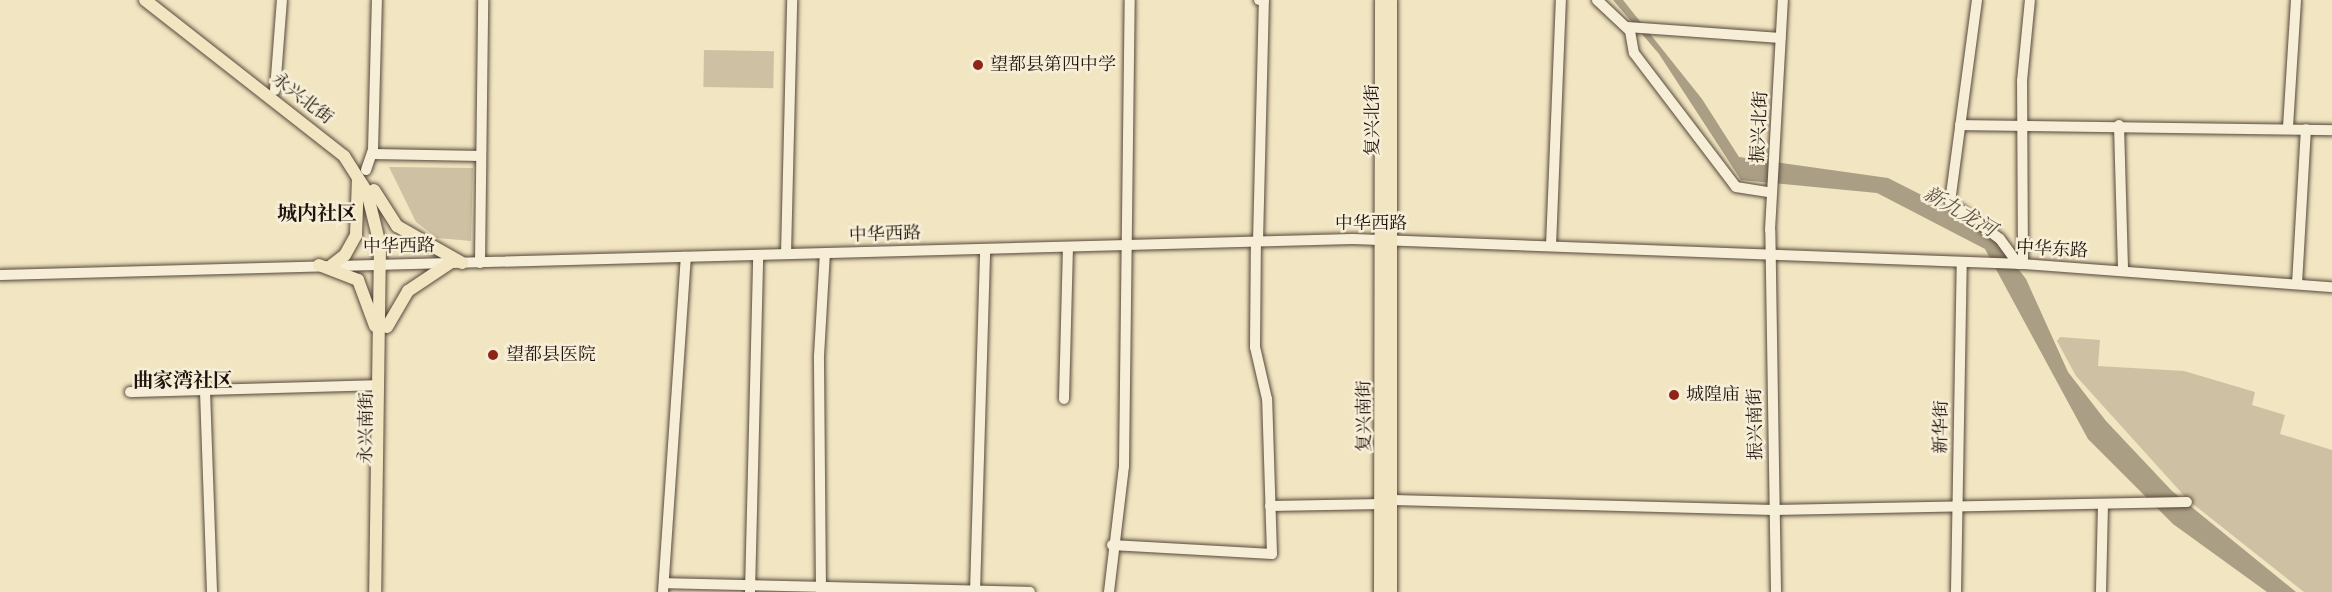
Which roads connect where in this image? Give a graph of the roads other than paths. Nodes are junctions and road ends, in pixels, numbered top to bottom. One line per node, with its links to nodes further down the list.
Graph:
1 (145, 0): 28 (main road, 永兴北街)
2 (158, 0): 19 (main road, 永兴北街)
3 (282, 0): 19 (street)
4 (377, 0): 26 (street)
5 (483, 0): 27 (street)
6 (792, 0): 38 (street)
7 (1130, 0): 33 (street)
8 (1259, 0): 32 (street)
9 (1381, 0): 31 (main road, 复兴北街)
10 (1391, 0): 31 (main road, 复兴北街)
11 (1561, 0): 34 (street)
12 (1597, 0): 17 (street)
13 (1783, 0): 18 (street, 振兴北街)
14 (1977, 0): 21 (street)
15 (2030, 0): 22 (street)
16 (2296, 0): 23 (street)
17 (1629, 28): 18 (street); 30 (street)
18 (1781, 38): 30 (street, 振兴北街)
19 (275, 90): 28 (main road, 永兴北街)
20 (2119, 124): 22 (street); 23 (street); 48 (street)
21 (1960, 125): 22 (street); 46 (street)
22 (2022, 125): 46 (street)
23 (2288, 127): 24 (street)
24 (2306, 129): 25 (street); 50 (street)
25 (2332, 130)
26 (373, 154): 27 (street); 28 (street)
27 (481, 156): 44 (street)
28 (362, 171): 29 (main road, 永兴北街); 45 (main road, 永兴北街); 47 (main road)
29 (374, 190): 43 (main road); 45 (main road, 永兴北街)
30 (1772, 191): 40 (street, 振兴北街)
31 (1387, 240): 32 (street, 中华西路); 34 (street, 中华西路); 58 (main road, 复兴南街)
32 (1257, 242): 33 (street, 中华西路); 60 (street)
33 (1125, 245): 35 (street, 中华西路); 64 (street)
34 (1551, 246): 40 (street, 中华西路)
35 (1068, 247): 36 (street, 中华西路); 57 (street)
36 (985, 249): 37 (street, 中华西路); 68 (street)
37 (825, 253): 38 (street, 中华西路); 67 (street)
38 (786, 254): 39 (street, 中华西路)
39 (758, 255): 41 (street, 中华西路); 66 (street)
40 (1770, 256): 42 (street, 中华东路); 63 (street, 振兴南街)
41 (686, 257): 44 (street, 中华西路); 65 (street)
42 (1962, 262): 46 (street, 中华东路); 62 (street, 新华街)
43 (456, 263): 44 (street, 中华西路); 45 (street, 中华西路); 52 (main road)
44 (480, 263)
45 (384, 264): 47 (street, 中华西路); 52 (main road, 永兴南街); 53 (main road, 永兴南街)
46 (2019, 264): 48 (street, 中华东路)
47 (325, 265): 49 (street, 中华西路); 53 (main road)
48 (2123, 271): 50 (street, 中华东路)
49 (0, 275)
50 (2297, 284): 51 (street, 中华东路)
51 (2332, 286)
52 (387, 327): 71 (main road, 永兴南街)
53 (379, 339): 54 (main road, 永兴南街)
54 (378, 385): 55 (street); 70 (main road, 永兴南街)
55 (205, 390): 56 (street); 69 (street)
56 (130, 392)
57 (1064, 399)
58 (1388, 502): 60 (street); 63 (street); 74 (main road, 复兴南街); 75 (main road, 复兴南街)
59 (2187, 502): 61 (street)
60 (1270, 506): 64 (street)
61 (2103, 506): 62 (street); 78 (street)
62 (1957, 507): 63 (street); 77 (street, 新华街)
63 (1774, 510): 76 (street, 振兴南街)
64 (1112, 545): 73 (street)
65 (663, 588): 66 (street)
66 (750, 588): 67 (street)
67 (820, 589): 68 (street)
68 (975, 591): 72 (street)
69 (212, 592)
70 (375, 592)
71 (383, 592)
72 (1030, 592)
73 (1109, 592)
74 (1380, 592)
75 (1390, 592)
76 (1776, 592)
77 (1956, 592)
78 (2102, 592)

